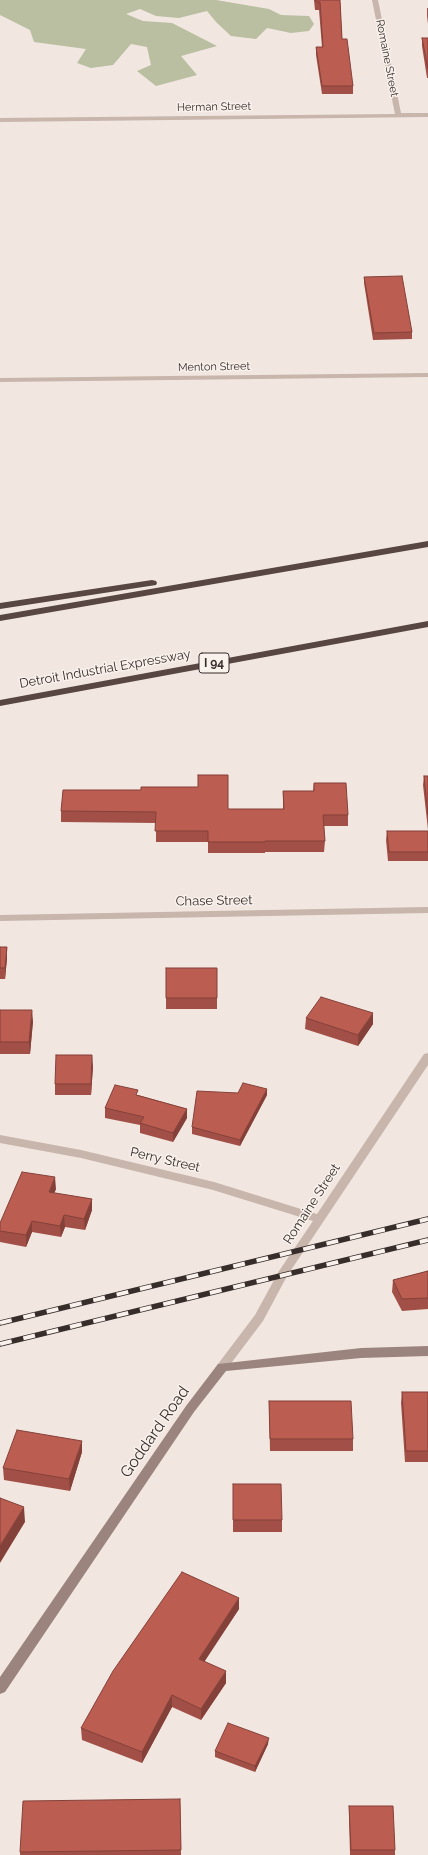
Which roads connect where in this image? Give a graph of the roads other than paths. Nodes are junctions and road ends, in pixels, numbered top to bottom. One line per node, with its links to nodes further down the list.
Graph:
1 (375, 0): 2 (street, Romaine Street)
2 (398, 115): 3 (street, Herman Street); 4 (street, Herman Street)
3 (428, 115)
4 (0, 120)
5 (428, 375): 6 (street, Menton Street)
6 (0, 380)
7 (428, 543): 8 (highway); 9 (highway)
8 (0, 606)
9 (0, 618)
10 (428, 624): 11 (highway, Detroit Industrial Expressway / I 94)
11 (0, 703)
12 (428, 910): 13 (street, Chase Street)
13 (0, 918)
14 (428, 1057): 16 (street, Romaine Street)
15 (0, 1139): 16 (street, Perry Street)
16 (321, 1219): 18 (street, Romaine Street)
17 (428, 1351): 18 (main road)
18 (222, 1367): 19 (main road, Goddard Road)
19 (0, 1688)

